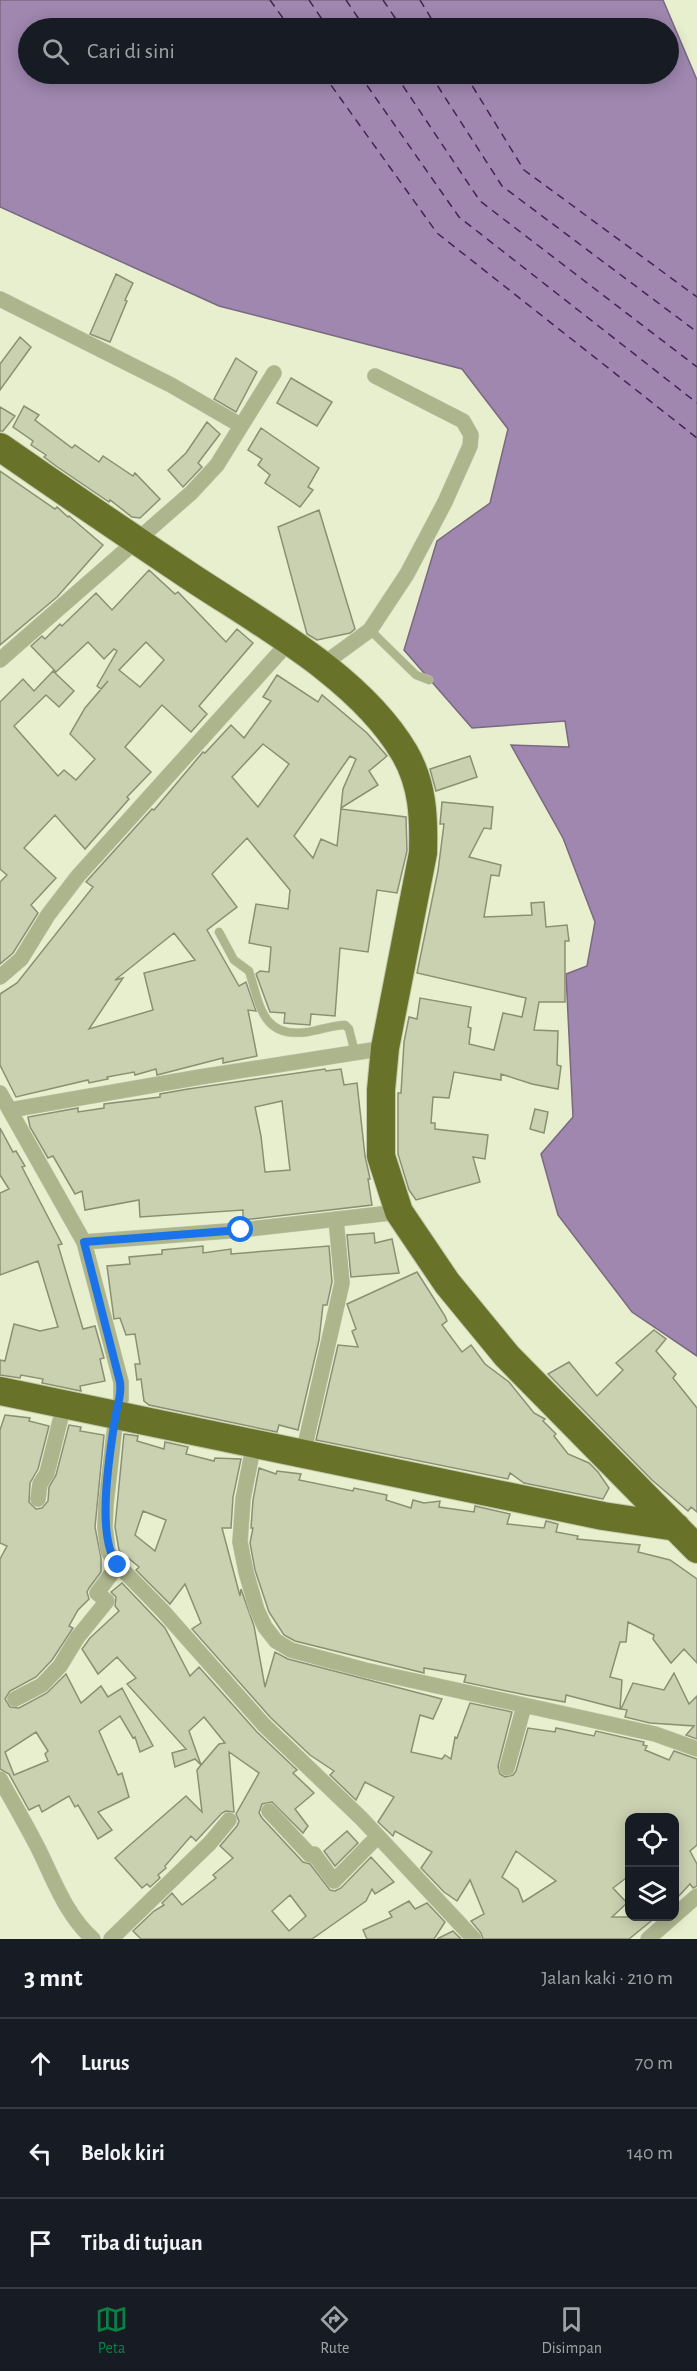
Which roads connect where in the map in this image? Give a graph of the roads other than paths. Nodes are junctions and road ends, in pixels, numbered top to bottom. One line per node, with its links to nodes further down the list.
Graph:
1 (0, 299): 4 (street)
2 (274, 374): 4 (street)
3 (375, 376): 7 (street)
4 (240, 425): 6 (street)
5 (0, 447): 6 (highway)
6 (137, 542): 8 (highway); 9 (street)
7 (370, 630): 10 (street); 11 (lane)
8 (289, 642): 10 (highway); 13 (street)
9 (0, 660)
10 (322, 665): 14 (highway)
11 (429, 680)
12 (219, 932): 15 (lane)
13 (0, 977)
14 (385, 1048): 15 (street); 18 (highway)
15 (355, 1053): 17 (street)
16 (0, 1093): 17 (street)
17 (10, 1110): 20 (street)
18 (399, 1212): 19 (street); 26 (highway)
19 (336, 1219): 20 (street); 25 (street)
20 (84, 1242): 23 (street)
21 (0, 1391): 22 (highway)
22 (64, 1405): 23 (highway); 27 (street)
23 (116, 1416): 24 (highway); 31 (street)
24 (254, 1443): 25 (highway); 33 (street)
25 (303, 1454): 28 (highway)
26 (619, 1471): 28 (highway); 29 (highway)
27 (38, 1499)
28 (603, 1516): 29 (highway)
29 (686, 1528): 30 (highway)
30 (697, 1549)
31 (118, 1565): 32 (street); 39 (street)
32 (15, 1699)
33 (524, 1706): 34 (street); 35 (street)
34 (697, 1749)
35 (507, 1768)
36 (0, 1779): 43 (street)
37 (269, 1811): 39 (street)
38 (230, 1820): 44 (street)
39 (378, 1836): 45 (street)
40 (697, 1896): 41 (street)
41 (679, 1912)
42 (668, 1921): 46 (street)
43 (93, 1939)
44 (111, 1939)
45 (474, 1939)
46 (648, 1939)

